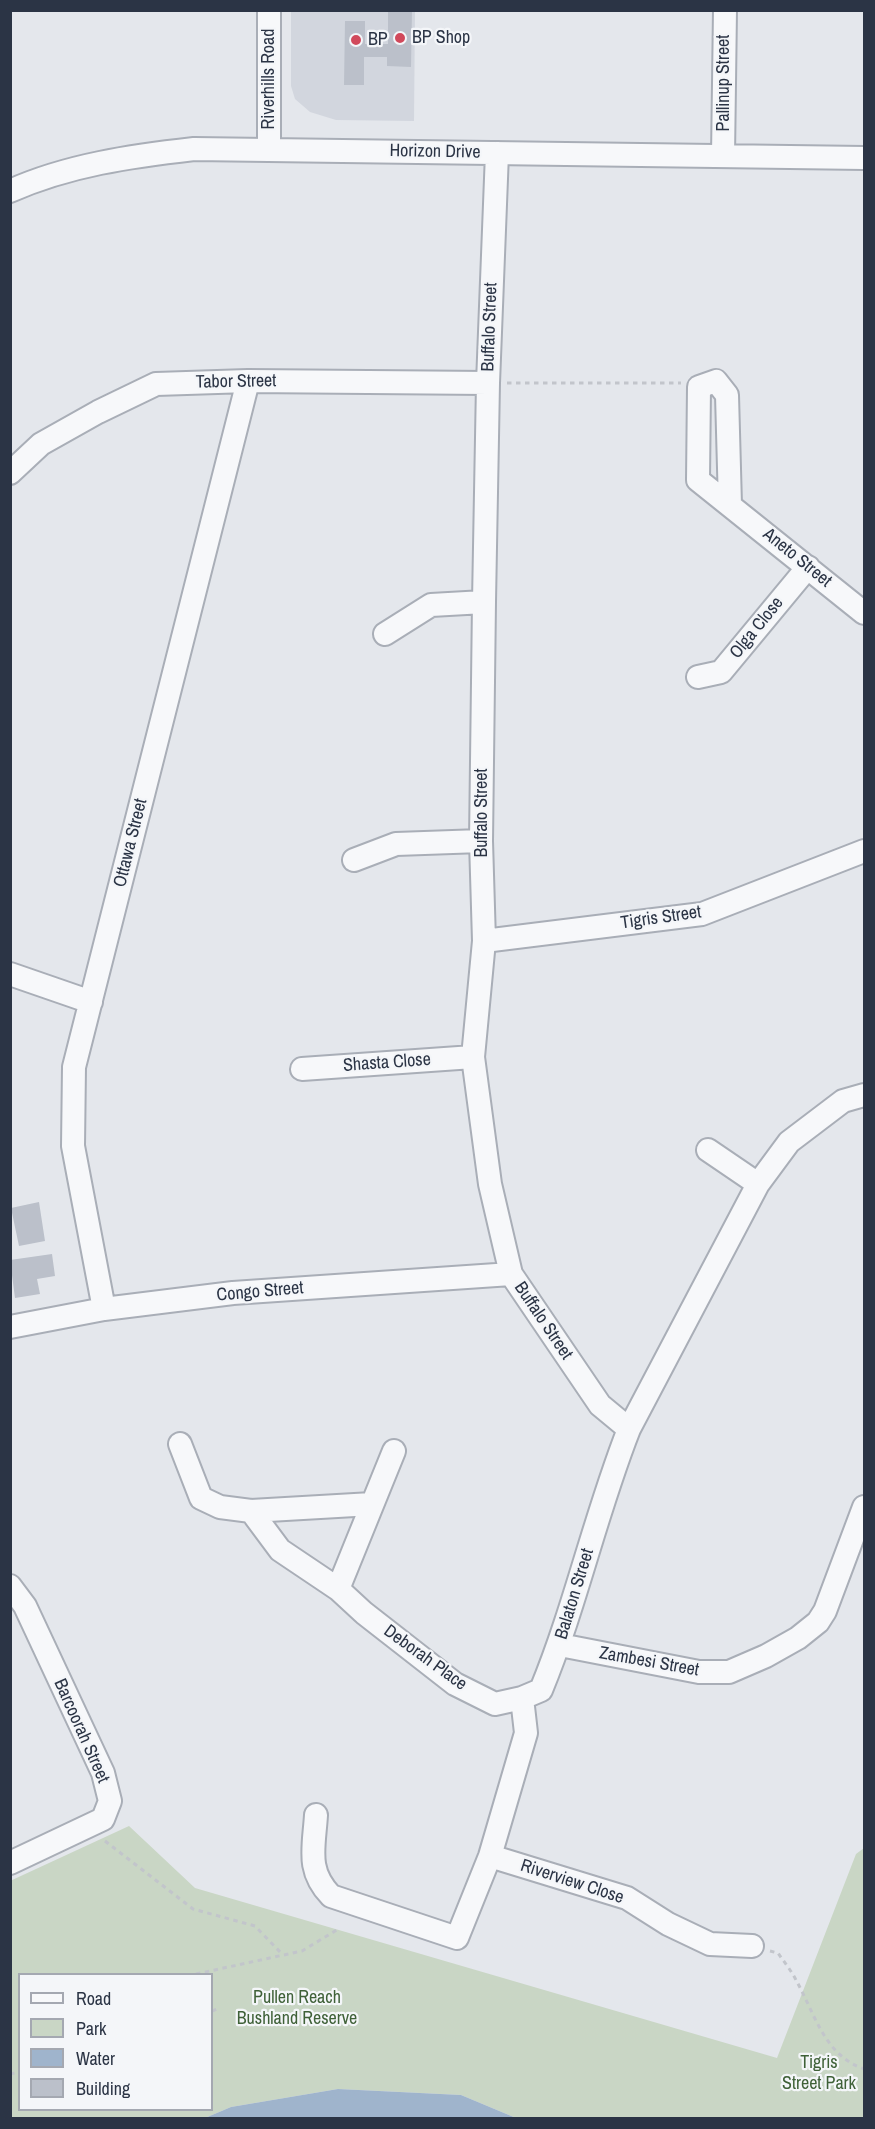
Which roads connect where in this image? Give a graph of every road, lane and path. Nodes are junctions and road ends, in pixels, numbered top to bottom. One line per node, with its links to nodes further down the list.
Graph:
1 (269, 10): 3 (street, Riverhills Road)
2 (725, 10): 5 (street, Pallinup Street)
3 (269, 148): 4 (street, Horizon Drive); 7 (street, Horizon Drive)
4 (497, 153): 5 (street, Horizon Drive); 9 (street, Buffalo Street)
5 (723, 156): 6 (street, Horizon Drive)
6 (864, 158)
7 (10, 191)
8 (248, 381): 9 (street, Tabor Street); 11 (street, Tabor Street); 23 (street, Ottawa Street)
9 (488, 383): 10 (path); 14 (street, Buffalo Street)
10 (699, 387): 12 (street, Aneto Street); 12 (street)
11 (10, 473)
12 (730, 505): 13 (street, Aneto Street)
13 (808, 567): 15 (street, Aneto Street); 17 (street, Olga Close)
14 (484, 602): 16 (street); 18 (street, Buffalo Street)
15 (864, 612)
16 (385, 634)
17 (698, 677)
18 (482, 841): 20 (street); 21 (street, Buffalo Street)
19 (864, 851): 21 (street, Tigris Street)
20 (354, 860)
21 (484, 941): 24 (street, Buffalo Street)
22 (10, 974): 23 (street)
23 (91, 1002): 30 (street, Ottawa Street)
24 (473, 1056): 25 (street, Shasta Close); 29 (street, Buffalo Street)
25 (302, 1069)
26 (864, 1095): 28 (street, Balaton Street)
27 (708, 1150): 28 (street)
28 (758, 1184): 32 (street, Balaton Street)
29 (511, 1274): 30 (street, Congo Street); 32 (street, Buffalo Street)
30 (104, 1309): 31 (street, Congo Street)
31 (10, 1327)
32 (629, 1429): 40 (street, Balaton Street)
33 (180, 1444): 37 (street)
34 (394, 1450): 35 (street)
35 (372, 1504): 37 (street); 39 (street)
36 (864, 1507): 40 (street, Zambesi Street)
37 (251, 1511): 39 (street, Deborah Place)
38 (10, 1586): 43 (street, Barcoorah Street)
39 (338, 1589): 41 (street, Deborah Place)
40 (560, 1645): 41 (street, Balaton Street)
41 (522, 1698): 44 (street)
42 (316, 1815): 44 (street)
43 (87, 1827): 45 (street, Barcoorah Street); 48 (path)
44 (490, 1856): 47 (street, Riverview Close)
45 (10, 1863)
46 (340, 1928): 48 (path)
47 (752, 1946): 52 (path)
48 (283, 1955): 49 (path)
49 (201, 1973)
50 (220, 2008): 51 (path)
51 (213, 2011)
52 (864, 2069)

